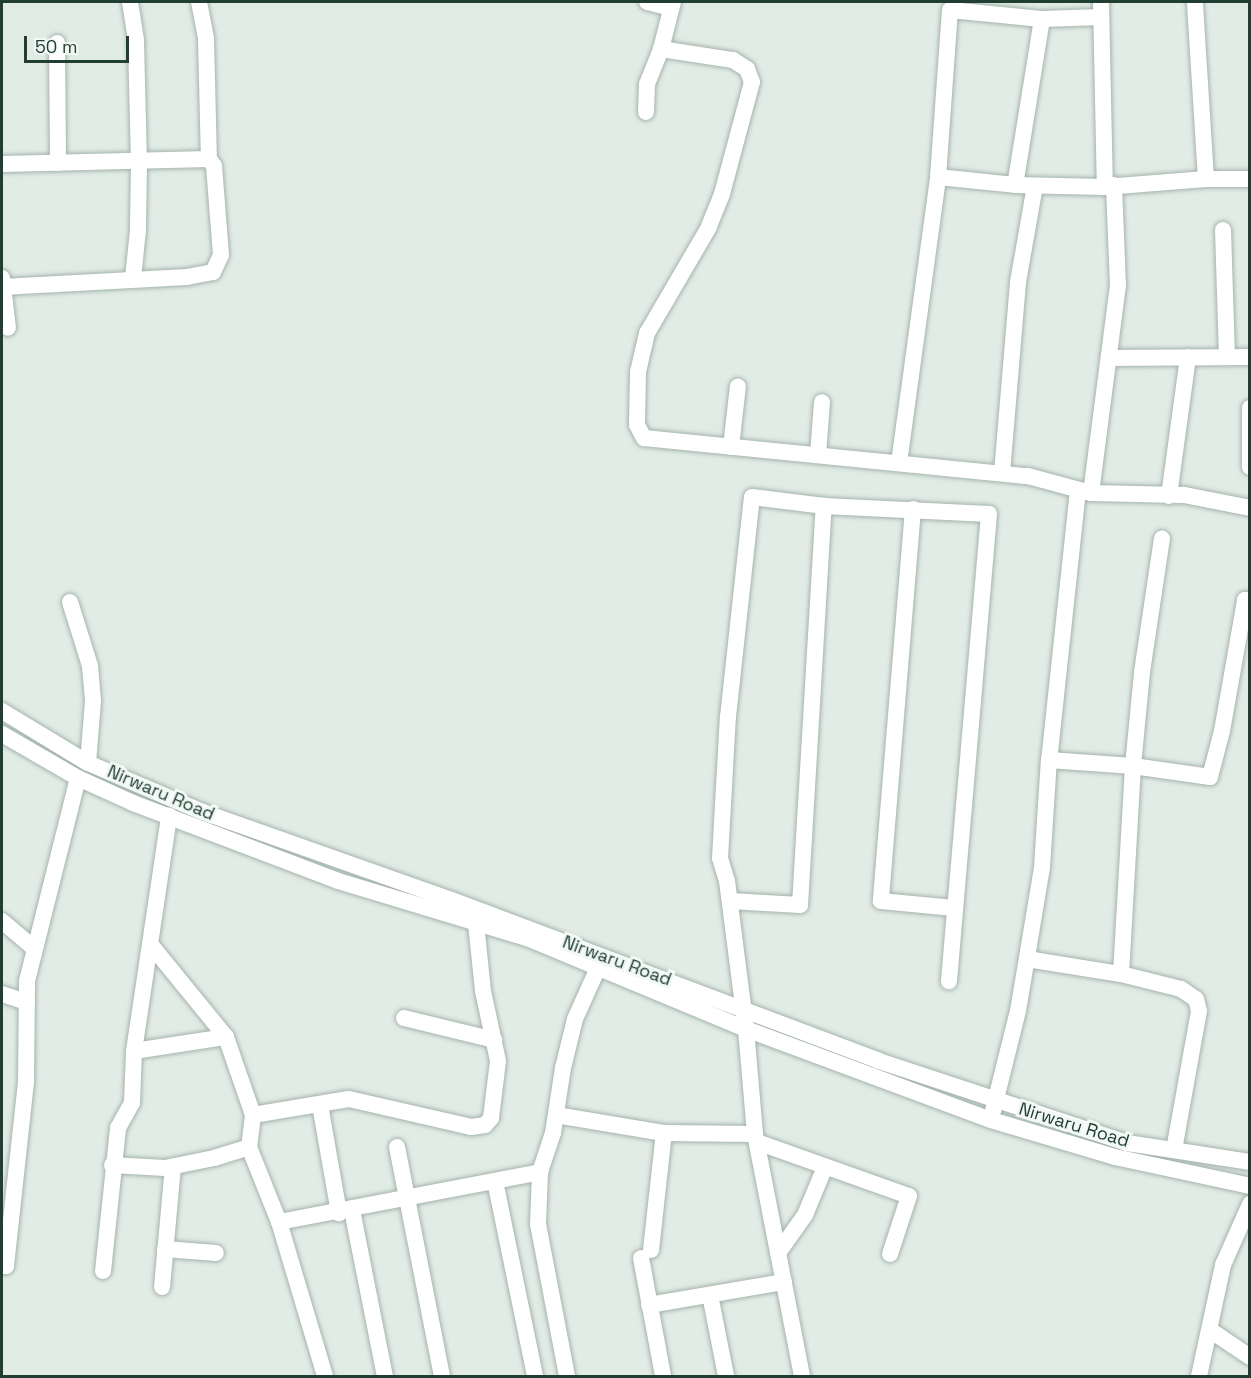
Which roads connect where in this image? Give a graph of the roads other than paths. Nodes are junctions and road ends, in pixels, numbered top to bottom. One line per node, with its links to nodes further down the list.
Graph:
1 (130, 2): 13 (street)
2 (199, 2): 11 (street)
3 (647, 2): 5 (street)
4 (1196, 2): 16 (street)
5 (672, 5): 9 (street)
6 (1101, 9): 7 (street); 20 (street)
7 (1042, 19): 15 (street); 18 (street)
8 (57, 44): 12 (street)
9 (661, 49): 10 (street); 32 (street)
10 (646, 112)
11 (209, 159): 13 (street); 22 (street)
12 (58, 163): 13 (street); 14 (street)
13 (139, 163): 22 (street)
14 (2, 164)
15 (938, 177): 18 (street); 34 (street)
16 (1206, 179): 17 (street); 20 (street)
17 (1250, 179)
18 (1015, 185): 19 (street)
19 (1035, 186): 20 (street); 36 (street)
20 (1110, 186): 28 (street)
21 (1223, 230): 25 (street)
22 (133, 278): 23 (street)
23 (2, 284): 24 (street)
24 (8, 328)
25 (1227, 356): 26 (street); 27 (street)
26 (1188, 357): 28 (street); 38 (street)
27 (1250, 357)
28 (1108, 358): 37 (street)
29 (738, 386): 32 (street)
30 (822, 402): 33 (street)
31 (1250, 408): 35 (street)
32 (731, 447): 33 (street)
33 (818, 455): 34 (street)
34 (899, 463): 36 (street)
35 (1250, 467)
36 (1002, 473): 37 (street)
37 (1085, 491): 38 (street); 47 (street)
38 (1169, 496): 41 (street)
39 (824, 506): 40 (street); 52 (street); 52 (street)
40 (913, 508): 53 (street); 53 (street)
41 (1250, 508)
42 (1162, 538): 49 (street)
43 (1250, 600): 49 (street)
44 (70, 602): 48 (street)
45 (2, 711): 48 (street, Nirwaru Road)
46 (2, 734): 50 (street, Nirwaru Road)
47 (1049, 760): 49 (street); 58 (street)
48 (88, 763): 50 (street); 64 (street, Nirwaru Road)
49 (1133, 766): 60 (street)
50 (79, 778): 51 (street, Nirwaru Road); 57 (street)
51 (169, 816): 55 (street, Nirwaru Road); 56 (street)
52 (729, 901): 64 (street)
53 (954, 908): 61 (street)
54 (2, 921): 57 (street)
55 (476, 923): 59 (street, Nirwaru Road); 68 (street)
56 (152, 945): 67 (street); 69 (street)
57 (35, 950): 63 (street)
58 (1026, 959): 60 (street); 70 (street)
59 (597, 970): 66 (street, Nirwaru Road); 73 (street)
60 (1121, 974): 79 (street)
61 (949, 981)
62 (2, 994): 63 (street)
63 (27, 1002): 96 (street)
64 (742, 1009): 66 (street); 70 (street, Nirwaru Road)
65 (404, 1018): 68 (street)
66 (746, 1029): 74 (street, Nirwaru Road); 76 (street)
67 (226, 1037): 69 (street); 72 (street)
68 (494, 1040): 71 (street)
69 (134, 1051): 81 (street)
70 (996, 1101): 74 (street); 79 (street, Nirwaru Road)
71 (320, 1105): 72 (street); 89 (street)
72 (253, 1115): 78 (street)
73 (556, 1115): 75 (street); 84 (street)
74 (991, 1120): 86 (street, Nirwaru Road)
75 (664, 1133): 76 (street); 101 (street)
76 (756, 1138): 83 (street); 93 (street)
77 (397, 1147): 87 (street)
78 (249, 1148): 82 (street); 90 (street)
79 (1174, 1150): 80 (street, Nirwaru Road)
80 (1250, 1162)
81 (112, 1165): 82 (street); 97 (street)
82 (173, 1166): 92 (street)
83 (825, 1167): 93 (street); 95 (street)
84 (540, 1172): 85 (street); 108 (street)
85 (495, 1181): 87 (street); 107 (street)
86 (1250, 1186)
87 (409, 1199): 89 (street); 106 (street)
88 (1250, 1204): 91 (street)
89 (345, 1211): 90 (street); 105 (street)
90 (279, 1222): 104 (street)
91 (1244, 1226): 102 (street)
92 (165, 1249): 94 (street); 99 (street)
93 (778, 1252): 98 (street)
94 (216, 1253)
95 (890, 1254)
96 (2, 1266)
97 (103, 1271)
98 (784, 1282): 100 (street); 111 (street)
99 (162, 1287)
100 (710, 1295): 101 (street); 110 (street)
101 (649, 1305): 109 (street)
102 (1210, 1330): 103 (street); 112 (street)
103 (1250, 1357)
104 (325, 1377)
105 (386, 1377)
106 (442, 1377)
107 (535, 1377)
108 (567, 1377)
109 (663, 1377)
110 (726, 1377)
111 (802, 1377)
112 (1199, 1377)

